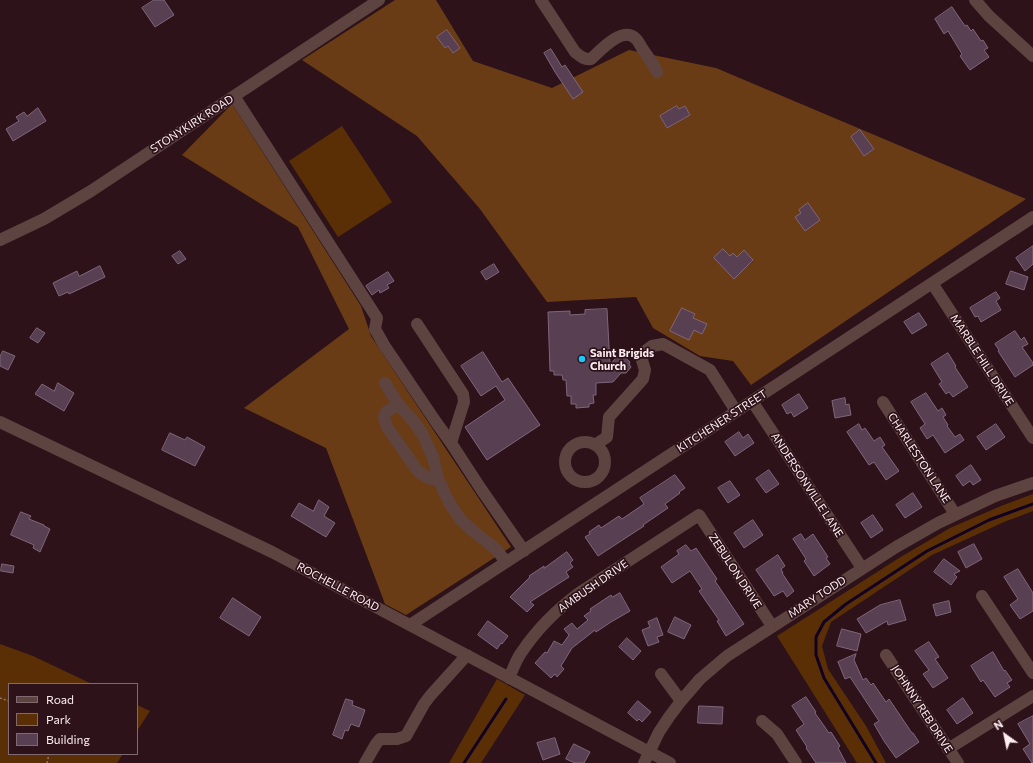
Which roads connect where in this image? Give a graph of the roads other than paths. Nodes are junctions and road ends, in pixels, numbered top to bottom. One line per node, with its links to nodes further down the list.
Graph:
1 (379, 0): 6 (street, STONYKIRK ROAD)
2 (541, 0): 5 (street)
3 (975, 0): 4 (street)
4 (1033, 56)
5 (657, 72)
6 (234, 96): 8 (street, STONYKIRK ROAD); 18 (street)
7 (1033, 217): 9 (street, KITCHENER STREET)
8 (0, 240)
9 (932, 283): 12 (street, KITCHENER STREET); 17 (street, MARBLE HILL DRIVE)
10 (417, 324): 18 (street)
11 (385, 383): 14 (street)
12 (752, 401): 15 (street, KITCHENER STREET); 28 (street, ANDERSONVILLE LANE)
13 (883, 402): 24 (street, CHARLESTON LANE)
14 (398, 404): 20 (street); 20 (street)
15 (736, 412): 19 (street); 23 (street, KITCHENER STREET)
16 (0, 422): 30 (street, ROCHELLE ROAD)
17 (1033, 438)
18 (451, 443): 26 (street)
19 (595, 445): 21 (street); 21 (street)
20 (438, 479): 27 (street)
21 (597, 479): 23 (street)
22 (1033, 483): 24 (street, MARY TODD)
23 (608, 495): 26 (street, KITCHENER STREET)
24 (955, 514): 28 (street, MARY TODD)
25 (699, 515): 31 (street, ZEBULON DRIVE); 36 (street, AMBUSH DRIVE)
26 (524, 551): 27 (street, KITCHENER STREET)
27 (506, 562): 30 (street, KITCHENER STREET)
28 (862, 568): 31 (street, MARY TODD)
29 (982, 596): 34 (street)
30 (410, 625): 33 (street, ROCHELLE ROAD)
31 (772, 626): 38 (street, MARY TODD)
32 (886, 654): 40 (street, JOHNNY REB DRIVE)
33 (467, 656): 36 (street, ROCHELLE ROAD); 42 (street)
34 (1033, 673)
35 (661, 674): 38 (street)
36 (509, 678): 41 (street, ROCHELLE ROAD)
37 (1033, 696): 40 (street)
38 (681, 701): 41 (street, MARY TODD)
39 (762, 720): 44 (street)
40 (948, 749): 45 (street, JOHNNY REB DRIVE)
41 (647, 757): 43 (street, ROCHELLE ROAD)
42 (365, 763)
43 (670, 763)
44 (796, 763)
45 (958, 763)

